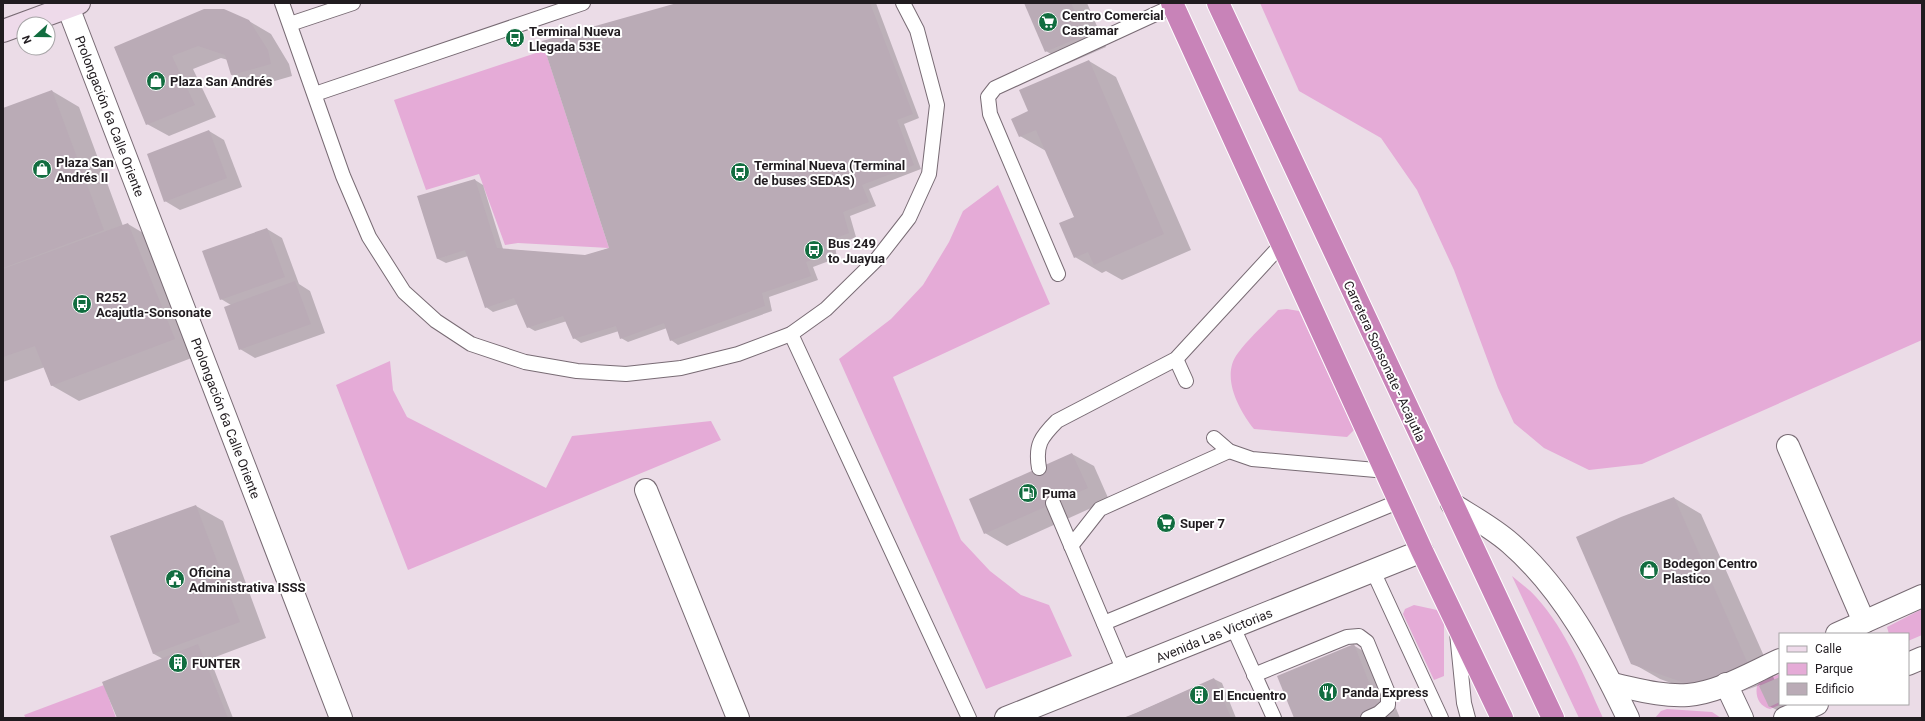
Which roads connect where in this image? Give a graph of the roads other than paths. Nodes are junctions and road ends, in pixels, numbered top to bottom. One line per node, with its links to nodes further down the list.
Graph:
1 (282, 3): 8 (lane)
2 (353, 3): 8 (lane)
3 (583, 3): 10 (lane)
4 (903, 3): 13 (lane)
5 (1218, 3): 24 (highway, Carretera Sonsonate - Acajutla)
6 (72, 4): 9 (street); 42 (street, Prolongación 6a Calle Oriente)
7 (1172, 4): 11 (highway); 12 (lane)
8 (290, 24): 10 (lane)
9 (3, 31)
10 (315, 94): 13 (lane)
11 (1282, 244): 14 (lane); 20 (highway)
12 (1058, 274)
13 (791, 334): 44 (lane)
14 (1176, 359): 15 (lane); 19 (lane)
15 (1186, 381)
16 (1214, 438): 18 (lane)
17 (1788, 446): 30 (street)
18 (1229, 451): 20 (lane); 25 (lane)
19 (1039, 468)
20 (1387, 471): 22 (highway)
21 (646, 490): 43 (street)
22 (1400, 501): 26 (highway); 31 (lane)
23 (1053, 503): 25 (lane)
24 (1452, 504): 39 (street); 51 (highway, Carretera Sonsonate - Acajutla)
25 (1071, 546): 31 (lane)
26 (1422, 551): 27 (street, Avenida Las Victorias); 29 (highway)
27 (1373, 571): 32 (street, Avenida Las Victorias); 48 (lane)
28 (1922, 596): 30 (street)
29 (1457, 622): 49 (lane); 50 (highway)
30 (1864, 622): 33 (street)
31 (1104, 623): 37 (lane)
32 (1233, 627): 37 (street, Avenida Las Victorias); 38 (lane)
33 (1839, 633)
34 (1922, 658): 36 (street)
35 (1779, 660): 40 (street)
36 (1909, 664)
37 (1124, 670): 45 (street, Avenida Las Victorias)
38 (1254, 675): 46 (lane); 47 (lane)
39 (1612, 684): 40 (street); 52 (street)
40 (1726, 684): 53 (street)
41 (1815, 705): 54 (street)
42 (342, 718)
43 (738, 718)
44 (969, 718)
45 (1006, 718)
46 (1274, 718)
47 (1368, 718)
48 (1441, 718)
49 (1468, 718)
50 (1502, 718)
51 (1553, 718)
52 (1628, 718)
53 (1742, 718)
54 (1785, 718)

